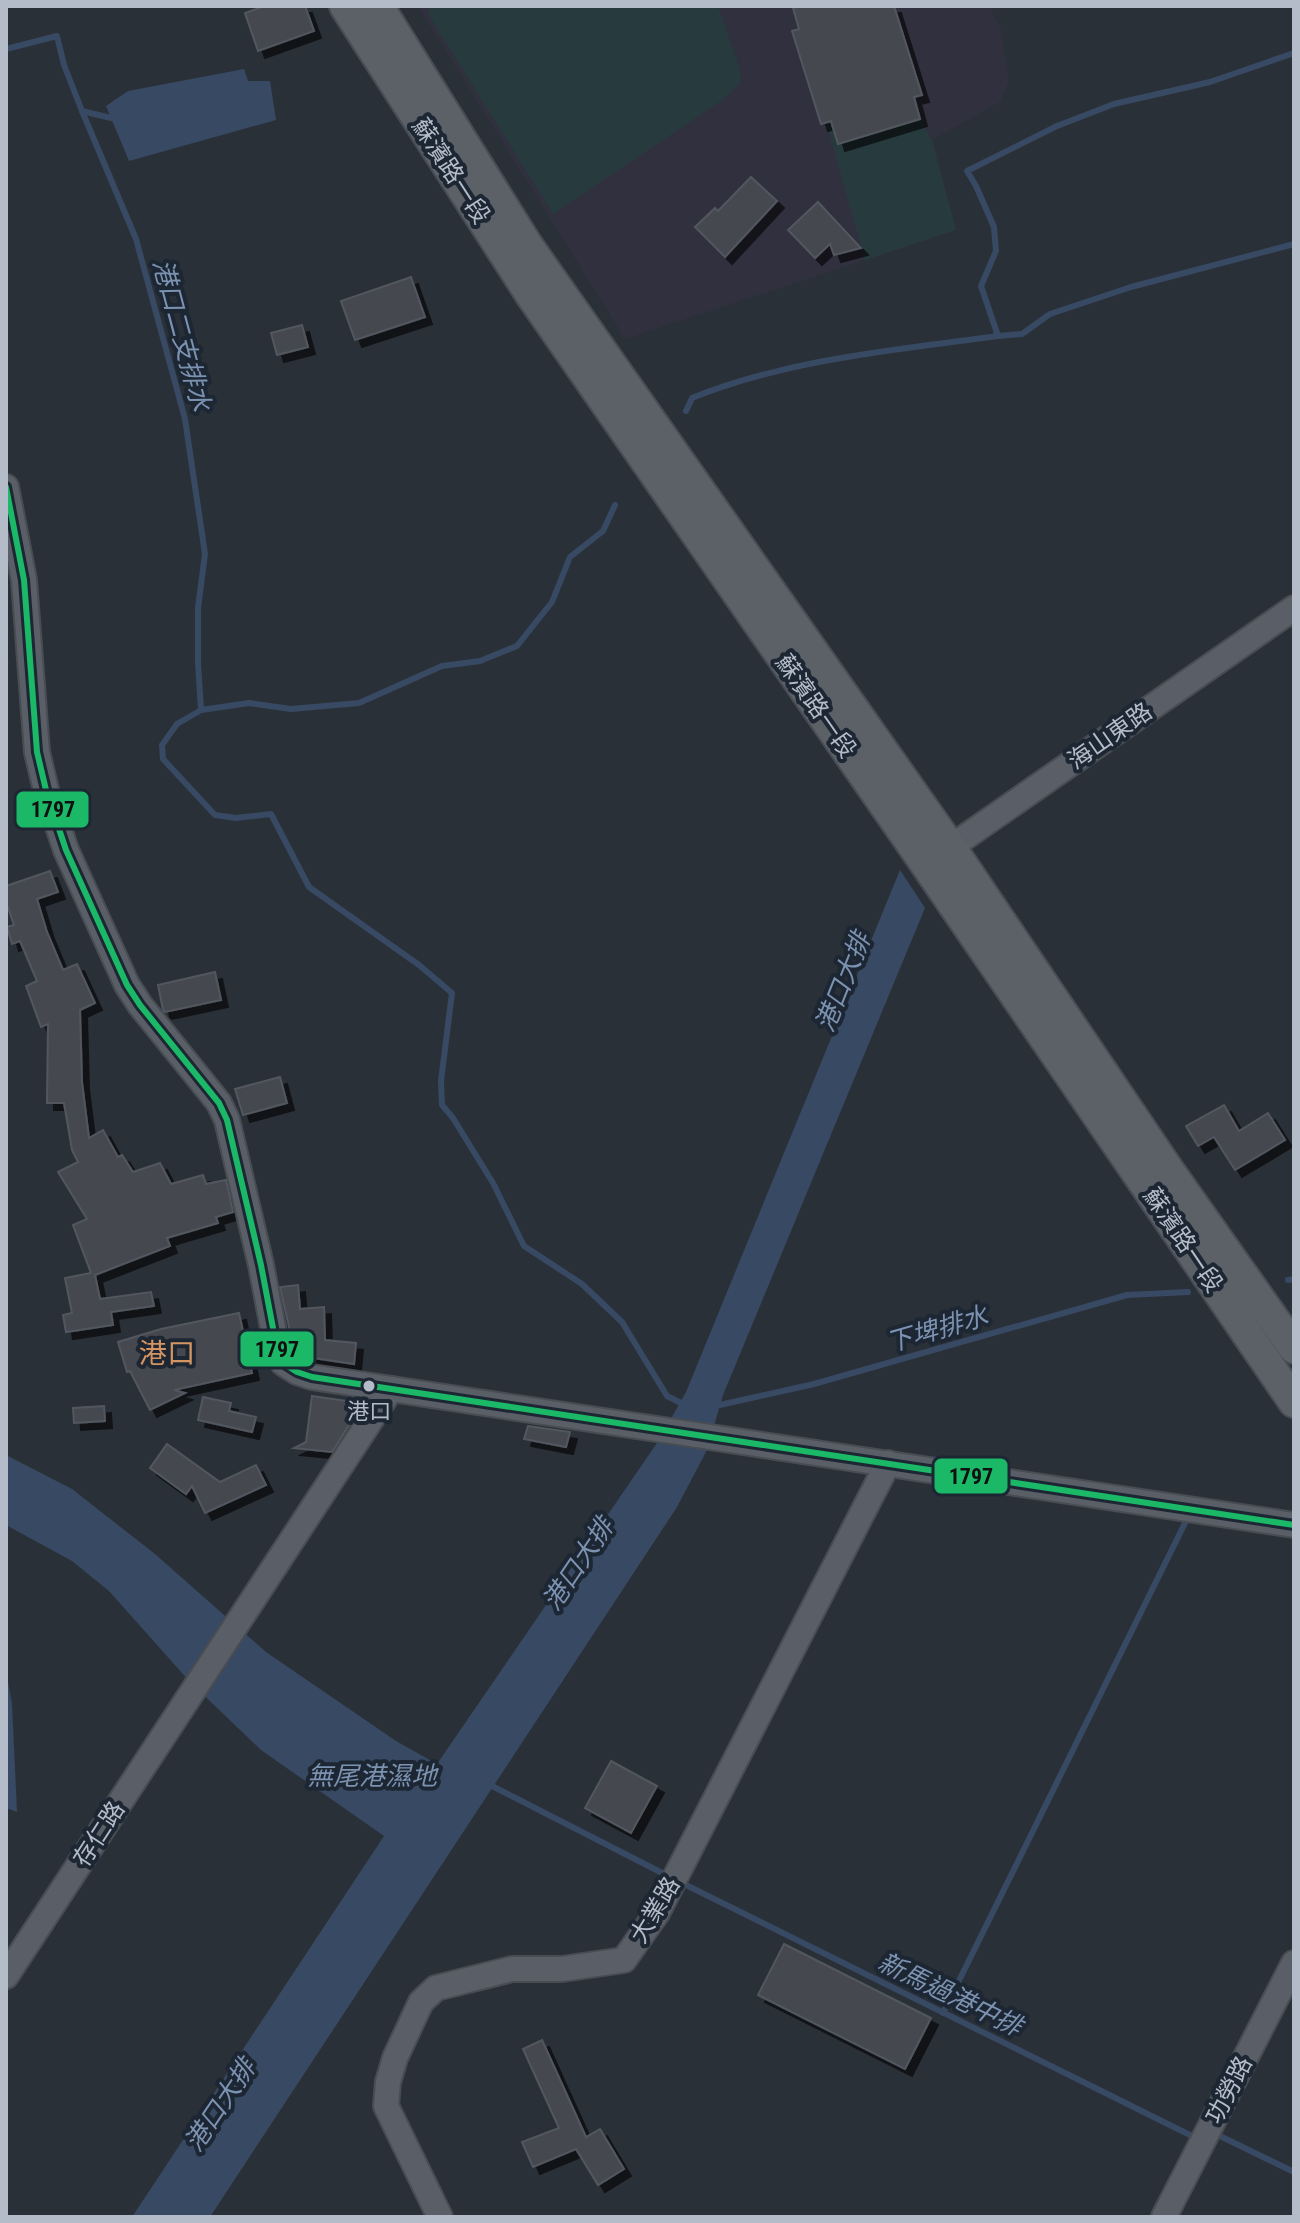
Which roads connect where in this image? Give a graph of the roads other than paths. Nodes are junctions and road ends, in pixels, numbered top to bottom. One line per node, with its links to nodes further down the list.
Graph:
1 (345, 6): 6 (main road, 蘇濱路一段)
2 (378, 6): 5 (main road, 蘇濱路一段)
3 (6, 487): 9 (street)
4 (1294, 608): 5 (street, 海山東路)
5 (951, 848): 6 (street, 海山東路); 7 (main road, 蘇濱路一段)
6 (925, 863): 7 (main road, 蘇濱路一段)
7 (1156, 1177): 8 (main road, 蘇濱路一段); 10 (main road, 蘇濱路一段)
8 (1294, 1348)
9 (391, 1389): 11 (street); 14 (street, 存仁路)
10 (1294, 1402)
11 (888, 1463): 12 (street); 15 (street, 大業路)
12 (1294, 1525)
13 (1294, 1963): 16 (street, 功勞路)
14 (6, 1976)
15 (440, 2217)
16 (1164, 2217)

